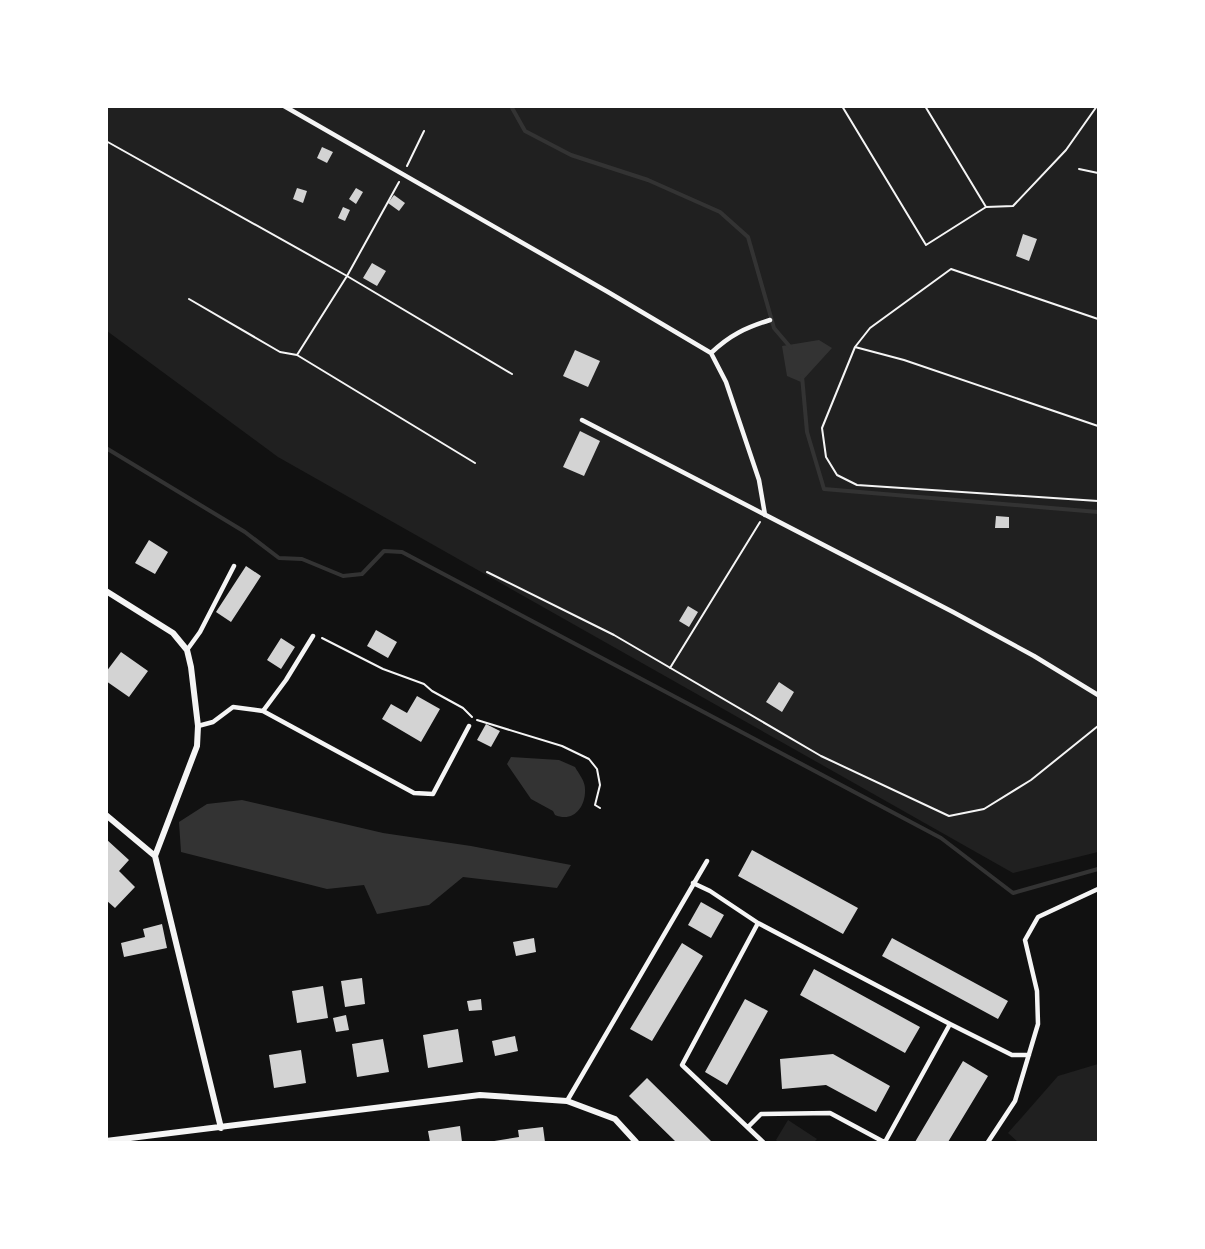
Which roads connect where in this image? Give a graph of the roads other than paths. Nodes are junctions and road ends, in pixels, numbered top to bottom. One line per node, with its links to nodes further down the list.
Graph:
1 (284, 106): 3 (lane)
2 (770, 320): 3 (lane)
3 (711, 353): 5 (lane)
4 (582, 420): 5 (lane)
5 (765, 514): 10 (lane)
6 (234, 566): 9 (lane)
7 (106, 591): 9 (street)
8 (313, 636): 11 (lane)
9 (187, 650): 12 (street)
10 (1098, 695)
11 (263, 711): 12 (lane); 13 (lane)
12 (198, 726): 15 (street)
13 (469, 726)
14 (106, 814): 15 (street)
15 (155, 856): 24 (street)
16 (707, 861): 17 (lane)
17 (693, 883): 19 (lane); 22 (lane)
18 (1098, 889): 21 (lane)
19 (758, 923): 20 (lane); 23 (lane)
20 (950, 1024): 21 (lane); 28 (lane)
21 (1029, 1055): 29 (lane)
22 (567, 1101): 24 (street); 26 (street)
23 (748, 1127): 27 (lane); 28 (lane)
24 (221, 1128): 25 (street)
25 (109, 1142)
26 (636, 1143)
27 (763, 1143)
28 (884, 1143)
29 (988, 1143)

